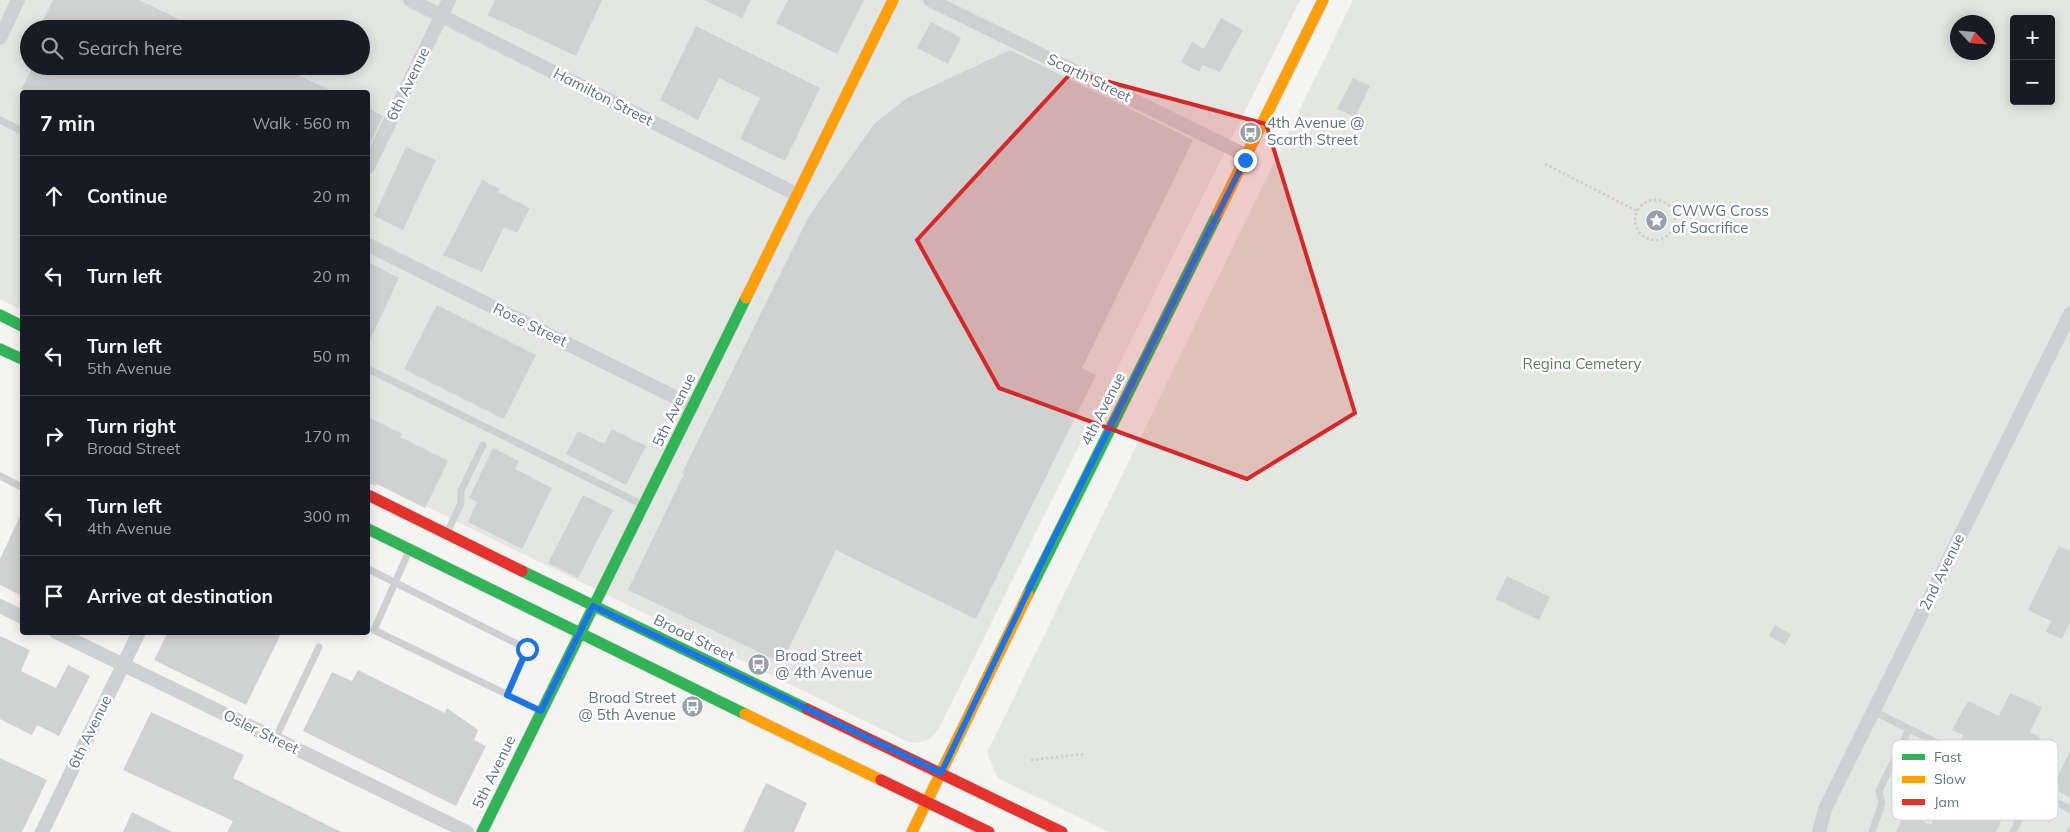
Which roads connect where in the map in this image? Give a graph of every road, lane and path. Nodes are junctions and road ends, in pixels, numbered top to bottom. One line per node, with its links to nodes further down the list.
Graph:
1 (18, 0): 8 (street)
2 (410, 0): 7 (street, Hamilton Street)
3 (449, 0): 7 (street, 6th Avenue)
4 (892, 0): 14 (main road, 5th Avenue)
5 (930, 0): 11 (street, Scarth Street)
6 (1323, 0): 11 (main road, 4th Avenue)
7 (442, 15): 12 (street, 6th Avenue); 14 (street, Hamilton Street)
8 (0, 38)
9 (0, 120): 10 (lane)
10 (20, 130)
11 (1247, 156): 52 (main road, 4th Avenue)
12 (370, 163)
13 (1545, 164): 15 (path)
14 (796, 194): 23 (main road, 5th Avenue)
15 (1637, 210): 15 (path)
16 (370, 245): 23 (street, Rose Street)
17 (2070, 314): 44 (street, 2nd Avenue)
18 (0, 315): 19 (main road)
19 (20, 325)
20 (0, 348): 21 (main road)
21 (20, 358)
22 (370, 370): 28 (lane)
23 (693, 406): 28 (main road, 5th Avenue)
24 (483, 445): 30 (lane)
25 (0, 476): 26 (lane)
26 (20, 486)
27 (370, 496): 30 (main road, Broad Street)
28 (644, 505): 35 (main road, 5th Avenue)
29 (370, 529): 31 (main road)
30 (446, 533): 35 (main road, Broad Street)
31 (410, 550): 33 (lane); 37 (main road)
32 (370, 570): 33 (lane)
33 (395, 583): 42 (lane); 42 (lane)
34 (0, 606): 36 (street)
35 (593, 606): 37 (main road, 5th Avenue); 52 (main road, Broad Street)
36 (20, 615)
37 (579, 634): 43 (main road, 5th Avenue); 53 (main road)
38 (62, 635): 41 (street, Osler Street)
39 (138, 635): 41 (street, 6th Avenue)
40 (319, 647): 46 (lane)
41 (123, 665): 46 (street, Osler Street); 57 (street, 6th Avenue)
42 (507, 695): 43 (lane)
43 (541, 711): 59 (main road, 5th Avenue)
44 (1873, 712): 45 (lane); 63 (street, 2nd Avenue)
45 (1909, 729): 47 (lane); 48 (lane)
46 (275, 739): 58 (street, Osler Street)
47 (1904, 740)
48 (1931, 740)
49 (1086, 754): 50 (path)
50 (1031, 760)
51 (1892, 764): 64 (lane)
52 (941, 773): 53 (main road, 4th Avenue); 62 (main road, Broad Street)
53 (927, 802): 60 (main road, 4th Avenue); 61 (main road)
54 (2058, 803): 55 (lane)
55 (2070, 809)
56 (2019, 820): 65 (lane)
57 (42, 832)
58 (467, 832)
59 (482, 832)
60 (912, 832)
61 (989, 832)
62 (1062, 832)
63 (1819, 832)
64 (1872, 832)
65 (2013, 832)

